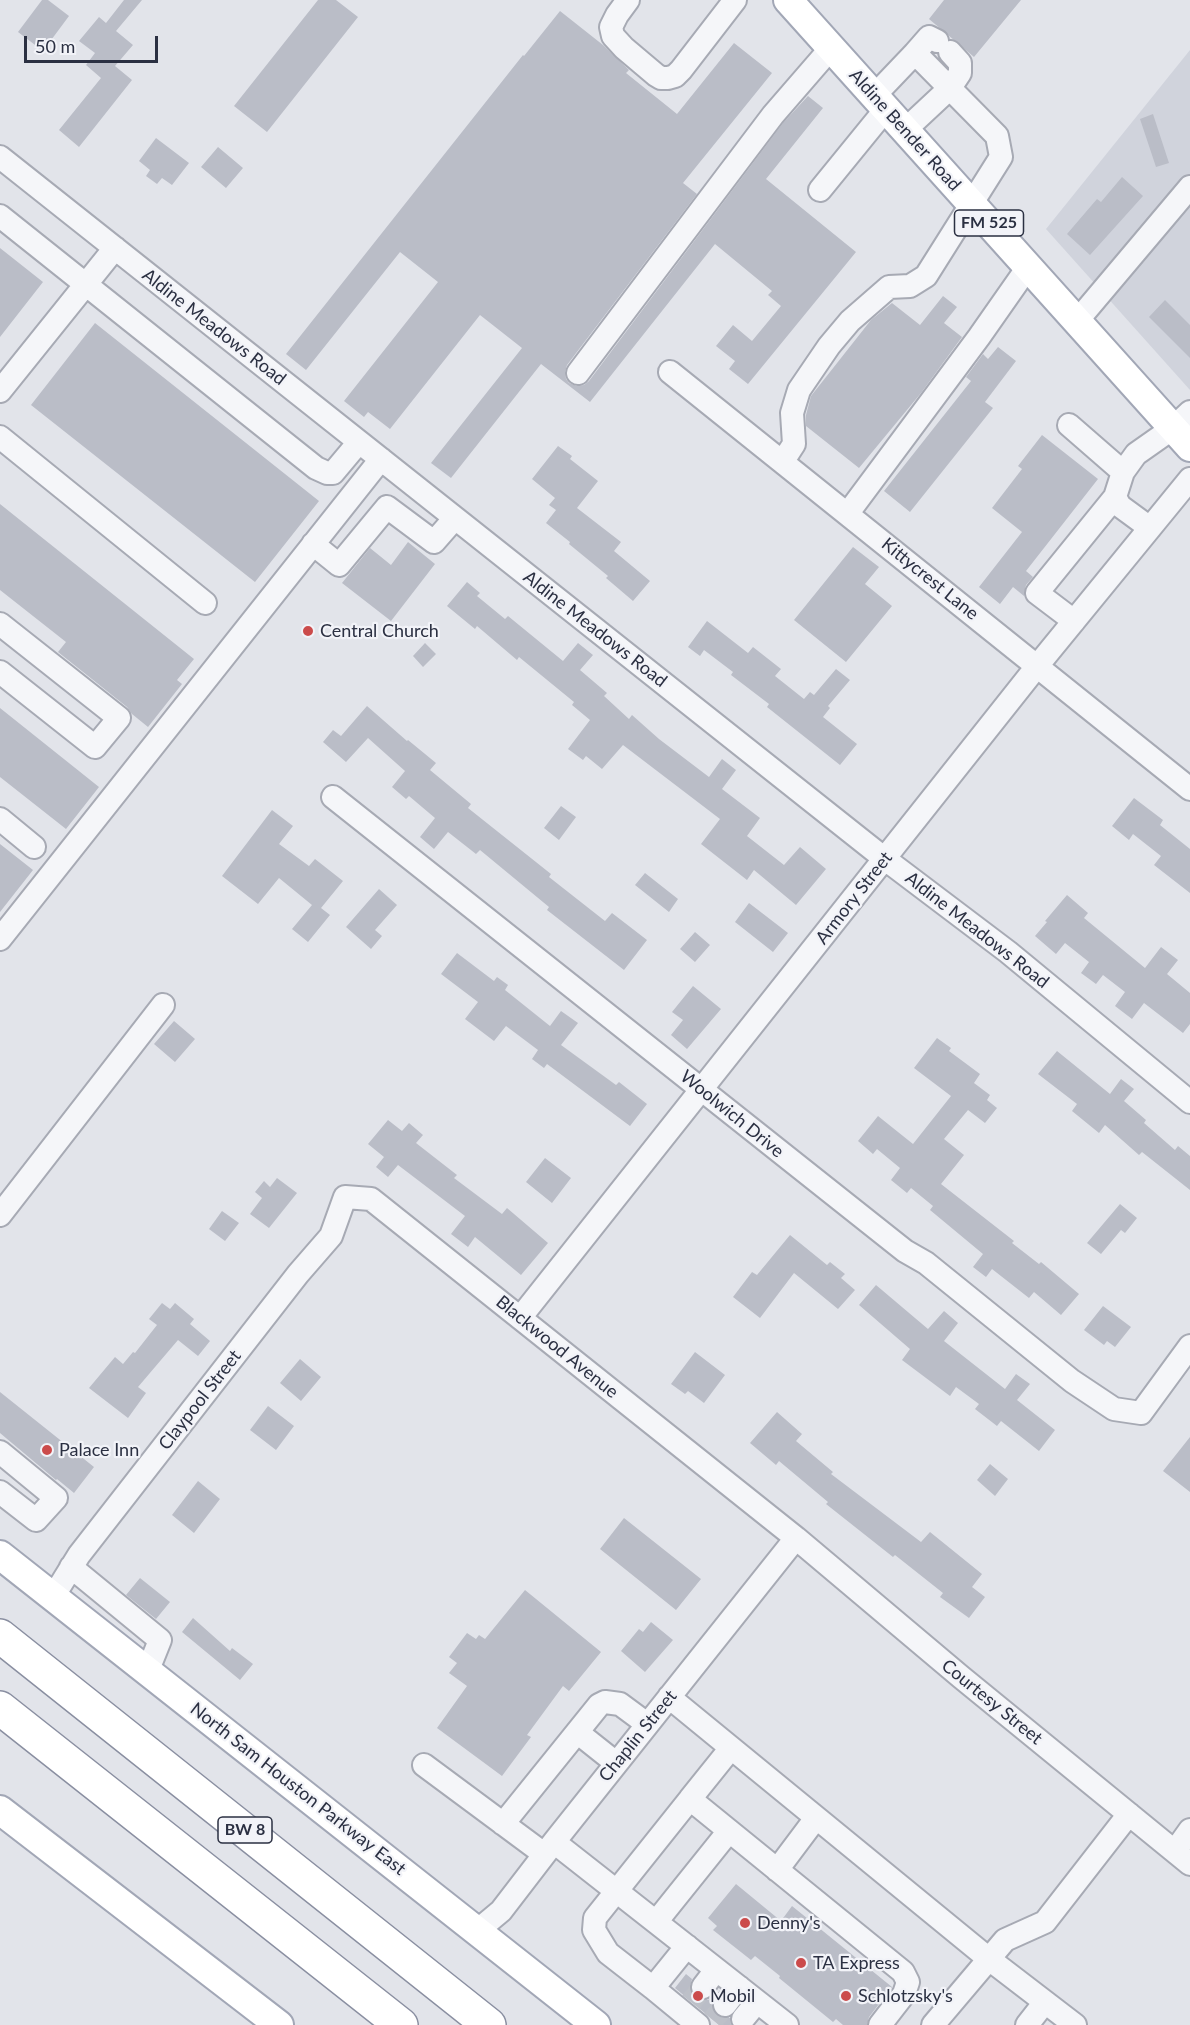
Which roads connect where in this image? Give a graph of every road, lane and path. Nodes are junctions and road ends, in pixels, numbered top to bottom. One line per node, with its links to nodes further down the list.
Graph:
1 (628, 0): 2 (street)
2 (735, 0)
3 (788, 0): 4 (main road, Aldine Bender Road / FM 525)
4 (831, 48): 7 (main road, Aldine Bender Road / FM 525); 19 (street)
5 (915, 53): 6 (street); 6 (street); 7 (street)
6 (950, 88): 8 (street); 12 (street)
7 (880, 103): 8 (main road, Aldine Bender Road / FM 525); 11 (street)
8 (905, 130): 12 (main road, Aldine Bender Road / FM 525)
9 (0, 157): 14 (street, Aldine Meadows Road)
10 (1190, 187): 17 (street)
11 (820, 190)
12 (972, 205): 15 (main road, Aldine Bender Road / FM 525); 26 (street)
13 (0, 216): 16 (street)
14 (115, 248): 16 (street); 24 (street, Aldine Meadows Road)
15 (1028, 267): 17 (main road, Aldine Bender Road / FM 525); 32 (street)
16 (86, 285): 20 (street); 24 (street)
17 (1077, 321): 22 (main road, Aldine Bender Road / FM 525)
18 (670, 372): 26 (street, Kittycrest Lane)
19 (578, 373)
20 (0, 391)
21 (1069, 425): 27 (street)
22 (1184, 429): 27 (street)
23 (0, 437): 36 (street)
24 (358, 442): 25 (street, Aldine Meadows Road)
25 (381, 459): 29 (street); 33 (street, Aldine Meadows Road)
26 (783, 461): 32 (street, Kittycrest Lane)
27 (1123, 472): 30 (street)
28 (1190, 479): 34 (street, Armory Street)
29 (359, 486): 31 (street); 35 (street)
30 (1115, 497): 34 (street); 37 (street)
31 (387, 507): 33 (street); 35 (street)
32 (848, 513): 39 (street, Kittycrest Lane)
33 (455, 518): 45 (street, Aldine Meadows Road)
34 (1150, 528): 37 (street, Armory Street)
35 (313, 544): 46 (street)
36 (205, 603)
37 (1074, 621): 39 (street, Armory Street)
38 (0, 624): 40 (street)
39 (1038, 665): 41 (street, Kittycrest Lane); 45 (street, Armory Street)
40 (0, 672)
41 (1190, 789)
42 (333, 796): 48 (street, Woolwich Drive)
43 (0, 819): 44 (street)
44 (34, 847)
45 (885, 859): 48 (street, Armory Street); 49 (street, Aldine Meadows Road)
46 (0, 939)
47 (163, 1005): 50 (street)
48 (702, 1090): 52 (street, Armory Street); 53 (street, Woolwich Drive)
49 (1190, 1102)
50 (0, 1215)
51 (331, 1236): 52 (street, Blackwood Avenue); 58 (street, Claypool Street)
52 (520, 1318): 56 (street, Blackwood Avenue)
53 (1190, 1346)
54 (0, 1452): 55 (street)
55 (0, 1492)
56 (796, 1538): 62 (street, Chaplin Street); 71 (street, Courtesy Street)
57 (0, 1555): 59 (main road, North Sam Houston Parkway East)
58 (71, 1567): 59 (street, Claypool Street); 61 (street)
59 (52, 1597): 61 (main road, North Sam Houston Parkway East)
60 (0, 1636): 92 (highway, BW 8)
61 (148, 1670): 81 (main road, North Sam Houston Parkway East)
62 (669, 1697): 64 (street, Chaplin Street); 66 (street)
63 (0, 1708): 91 (highway)
64 (647, 1724): 65 (street); 67 (street, Chaplin Street)
65 (577, 1732): 67 (street); 73 (street)
66 (731, 1748): 69 (street); 72 (street)
67 (616, 1763): 76 (street, Chaplin Street)
68 (424, 1765): 73 (street)
69 (690, 1799): 75 (street); 79 (street)
70 (0, 1810): 90 (main road)
71 (1129, 1814): 77 (street, Courtesy Street); 83 (street)
72 (816, 1818): 78 (street); 83 (street)
73 (503, 1824): 76 (street)
74 (1190, 1830): 77 (street)
75 (729, 1831): 78 (street); 80 (street)
76 (549, 1848): 79 (street); 81 (street, Chaplin Street)
77 (1182, 1858)
78 (777, 1870): 94 (street)
79 (617, 1891): 80 (street); 84 (street)
80 (656, 1922): 82 (street)
81 (477, 1931): 93 (main road, North Sam Houston Parkway East)
82 (687, 1946): 84 (street); 87 (street)
83 (989, 1959): 86 (street); 95 (street)
84 (653, 1988): 87 (street)
85 (758, 2002): 87 (street); 88 (street); 89 (street)
86 (1045, 2002): 96 (street); 97 (street)
87 (705, 2006)
88 (743, 2019)
89 (779, 2022)
90 (279, 2025)
91 (400, 2025)
92 (489, 2025)
93 (596, 2025)
94 (880, 2025)
95 (933, 2025)
96 (1028, 2025)
97 (1075, 2025)

